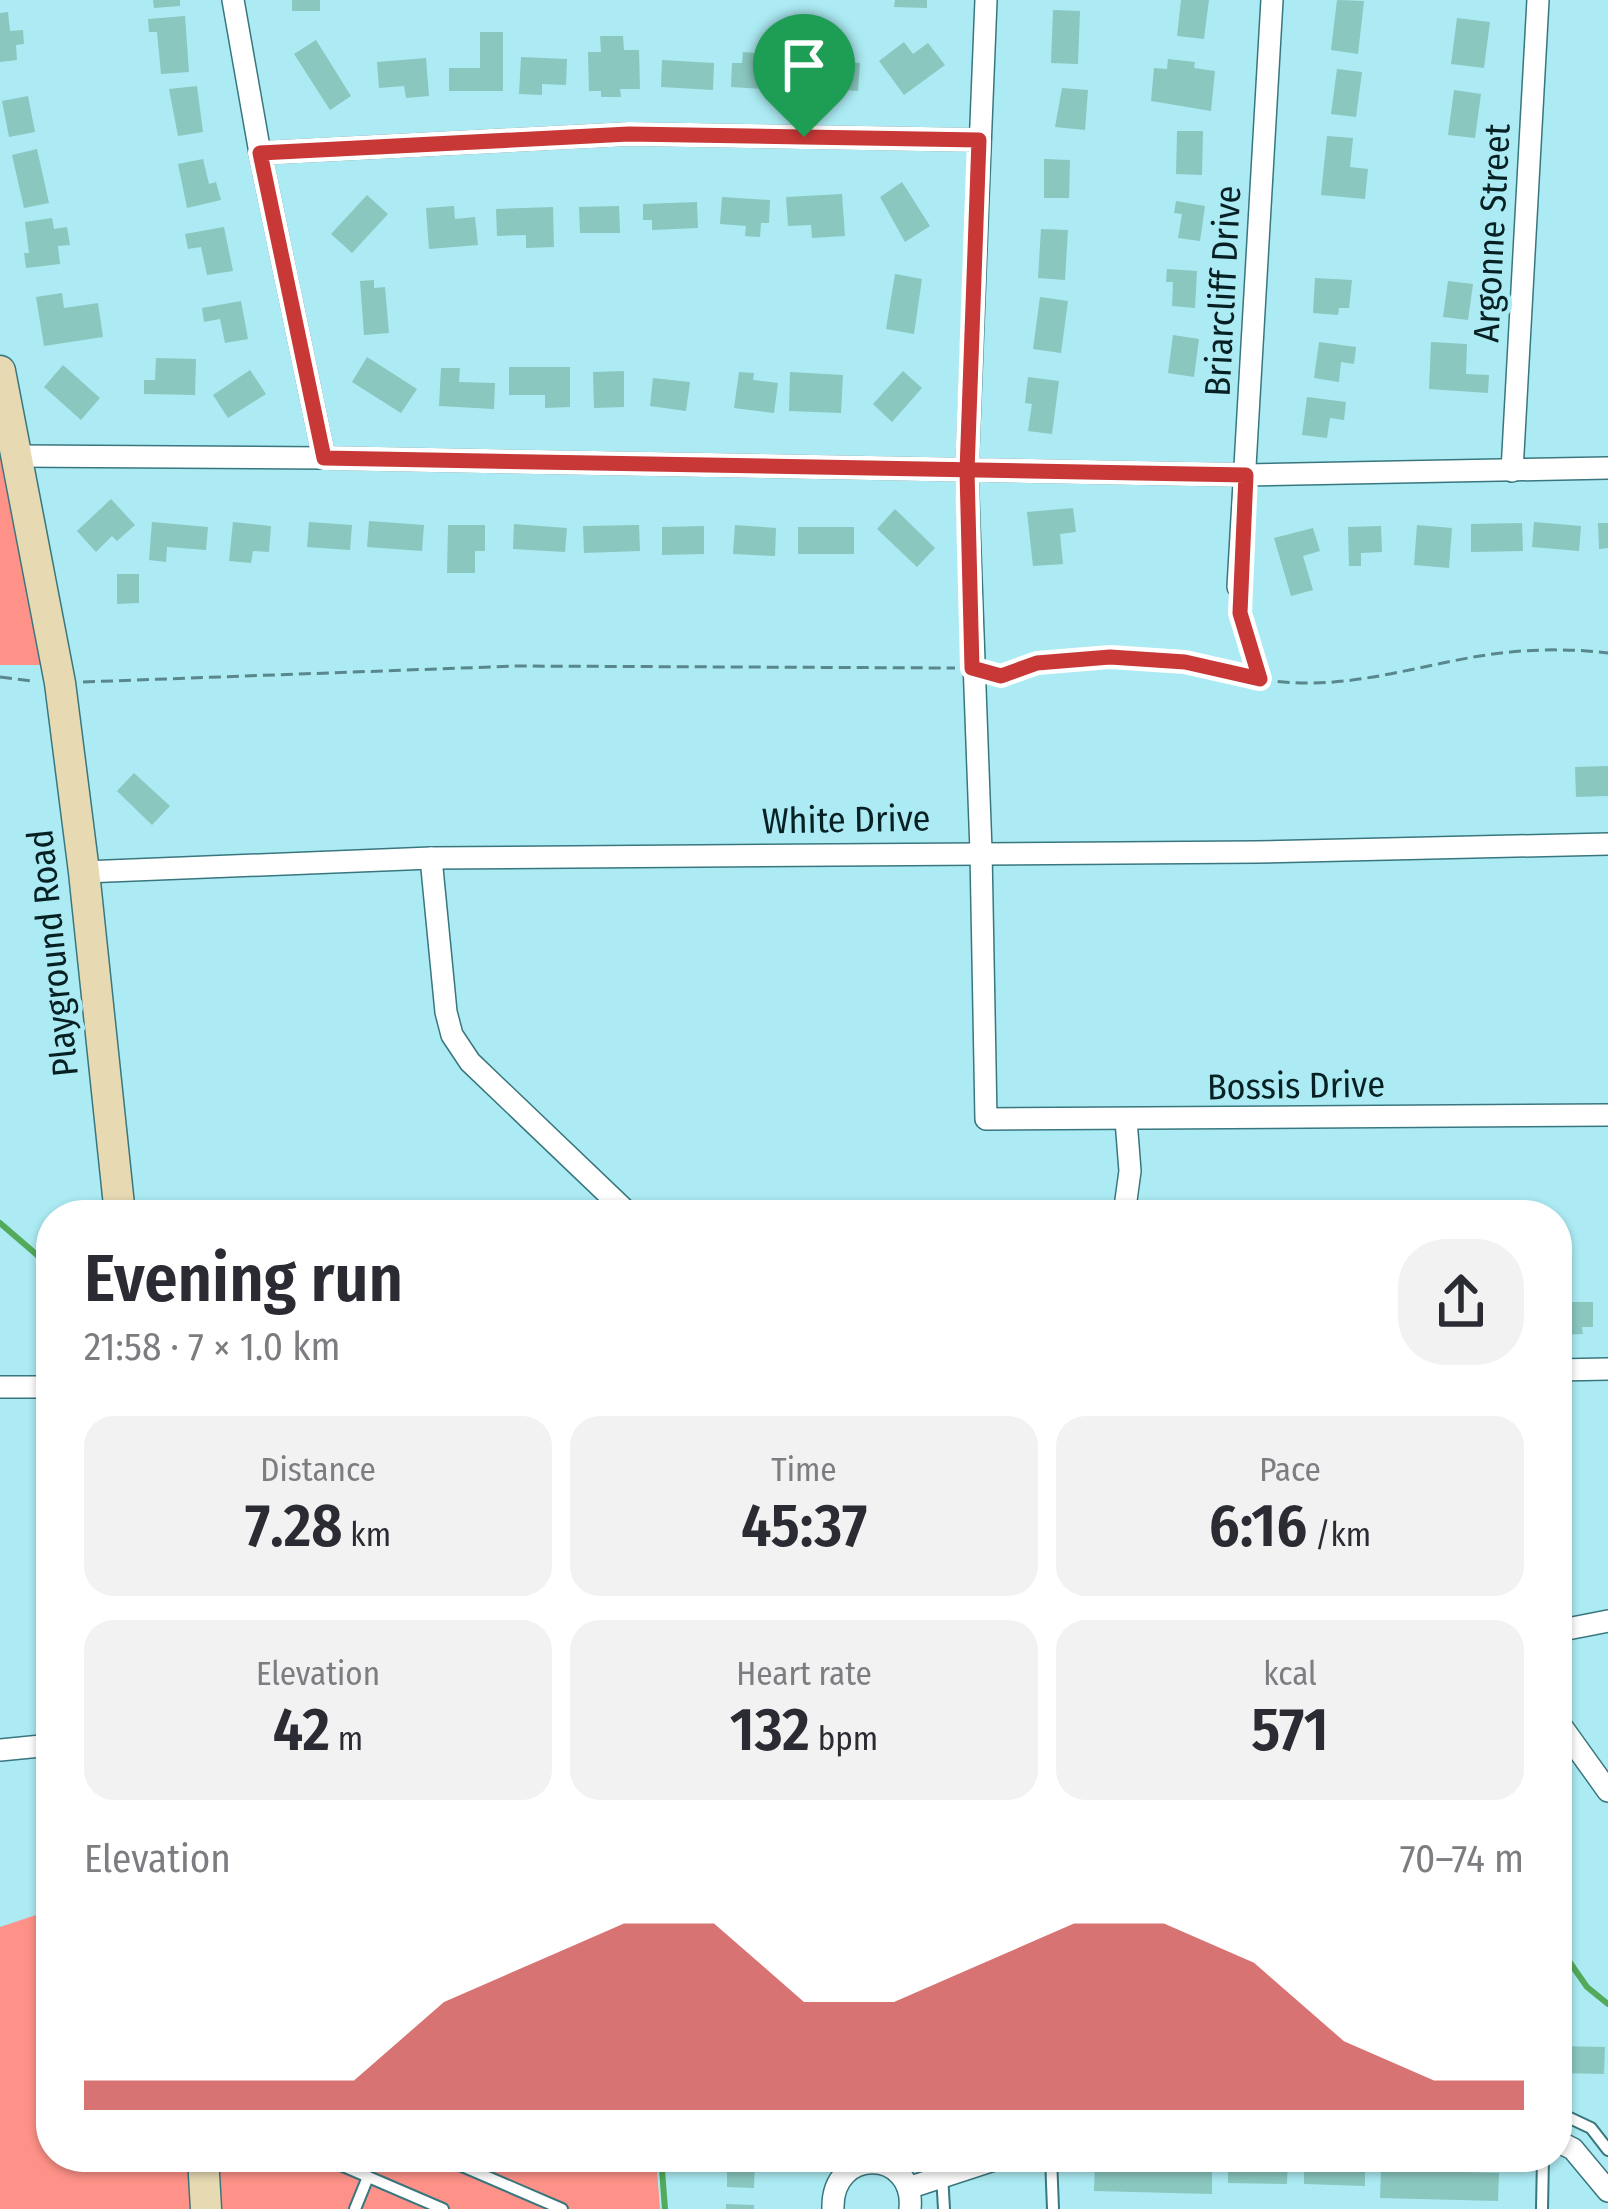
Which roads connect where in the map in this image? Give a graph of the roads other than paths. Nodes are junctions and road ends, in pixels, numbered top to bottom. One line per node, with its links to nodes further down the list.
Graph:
1 (233, 0): 6 (street)
2 (986, 0): 5 (street)
3 (1272, 0): 13 (street, Briarcliff Drive)
4 (1538, 0): 12 (street, Argonne Street)
5 (979, 140): 6 (street); 11 (street)
6 (260, 153): 9 (street)
7 (0, 371): 8 (main road, Playground Road)
8 (9, 458): 9 (street); 18 (main road, Playground Road)
9 (324, 458): 11 (street)
10 (1608, 468): 12 (street)
11 (967, 471): 13 (street); 16 (street)
12 (1512, 471): 13 (street)
13 (1246, 475): 14 (street, Briarcliff Drive)
14 (1238, 586)
15 (1608, 844): 16 (street, White Drive)
16 (981, 851): 17 (street, White Drive); 20 (street, Bossis Drive)
17 (431, 858): 18 (street, White Drive); 22 (street)
18 (84, 872): 21 (main road, Playground Road)
19 (1608, 1115): 20 (street, Bossis Drive)
20 (1126, 1120): 23 (street)
21 (118, 1200)
22 (614, 1200)
23 (1126, 1200)
24 (1608, 1369): 25 (street)
25 (1572, 1370)
26 (0, 1387): 27 (street)
27 (36, 1387)
28 (1608, 1621): 29 (street)
29 (1572, 1628)
30 (1572, 1741): 33 (street)
31 (36, 1746): 32 (street)
32 (0, 1750)
33 (1608, 1792)
34 (1572, 2119): 36 (lane)
35 (1572, 2148): 46 (street)
36 (1608, 2150)
37 (204, 2172): 49 (main road)
38 (356, 2172): 45 (lane)
39 (476, 2172): 52 (lane)
40 (846, 2172): 53 (street)
41 (938, 2172): 47 (street)
42 (943, 2172): 54 (lane)
43 (1052, 2172): 55 (lane)
44 (1543, 2172): 56 (lane)
45 (368, 2177): 48 (lane); 50 (lane)
46 (1608, 2191)
47 (909, 2198)
48 (413, 2203): 51 (lane)
49 (206, 2209)
50 (355, 2209)
51 (443, 2209)
52 (562, 2209)
53 (833, 2209)
54 (944, 2209)
55 (1053, 2209)
56 (1542, 2209)

